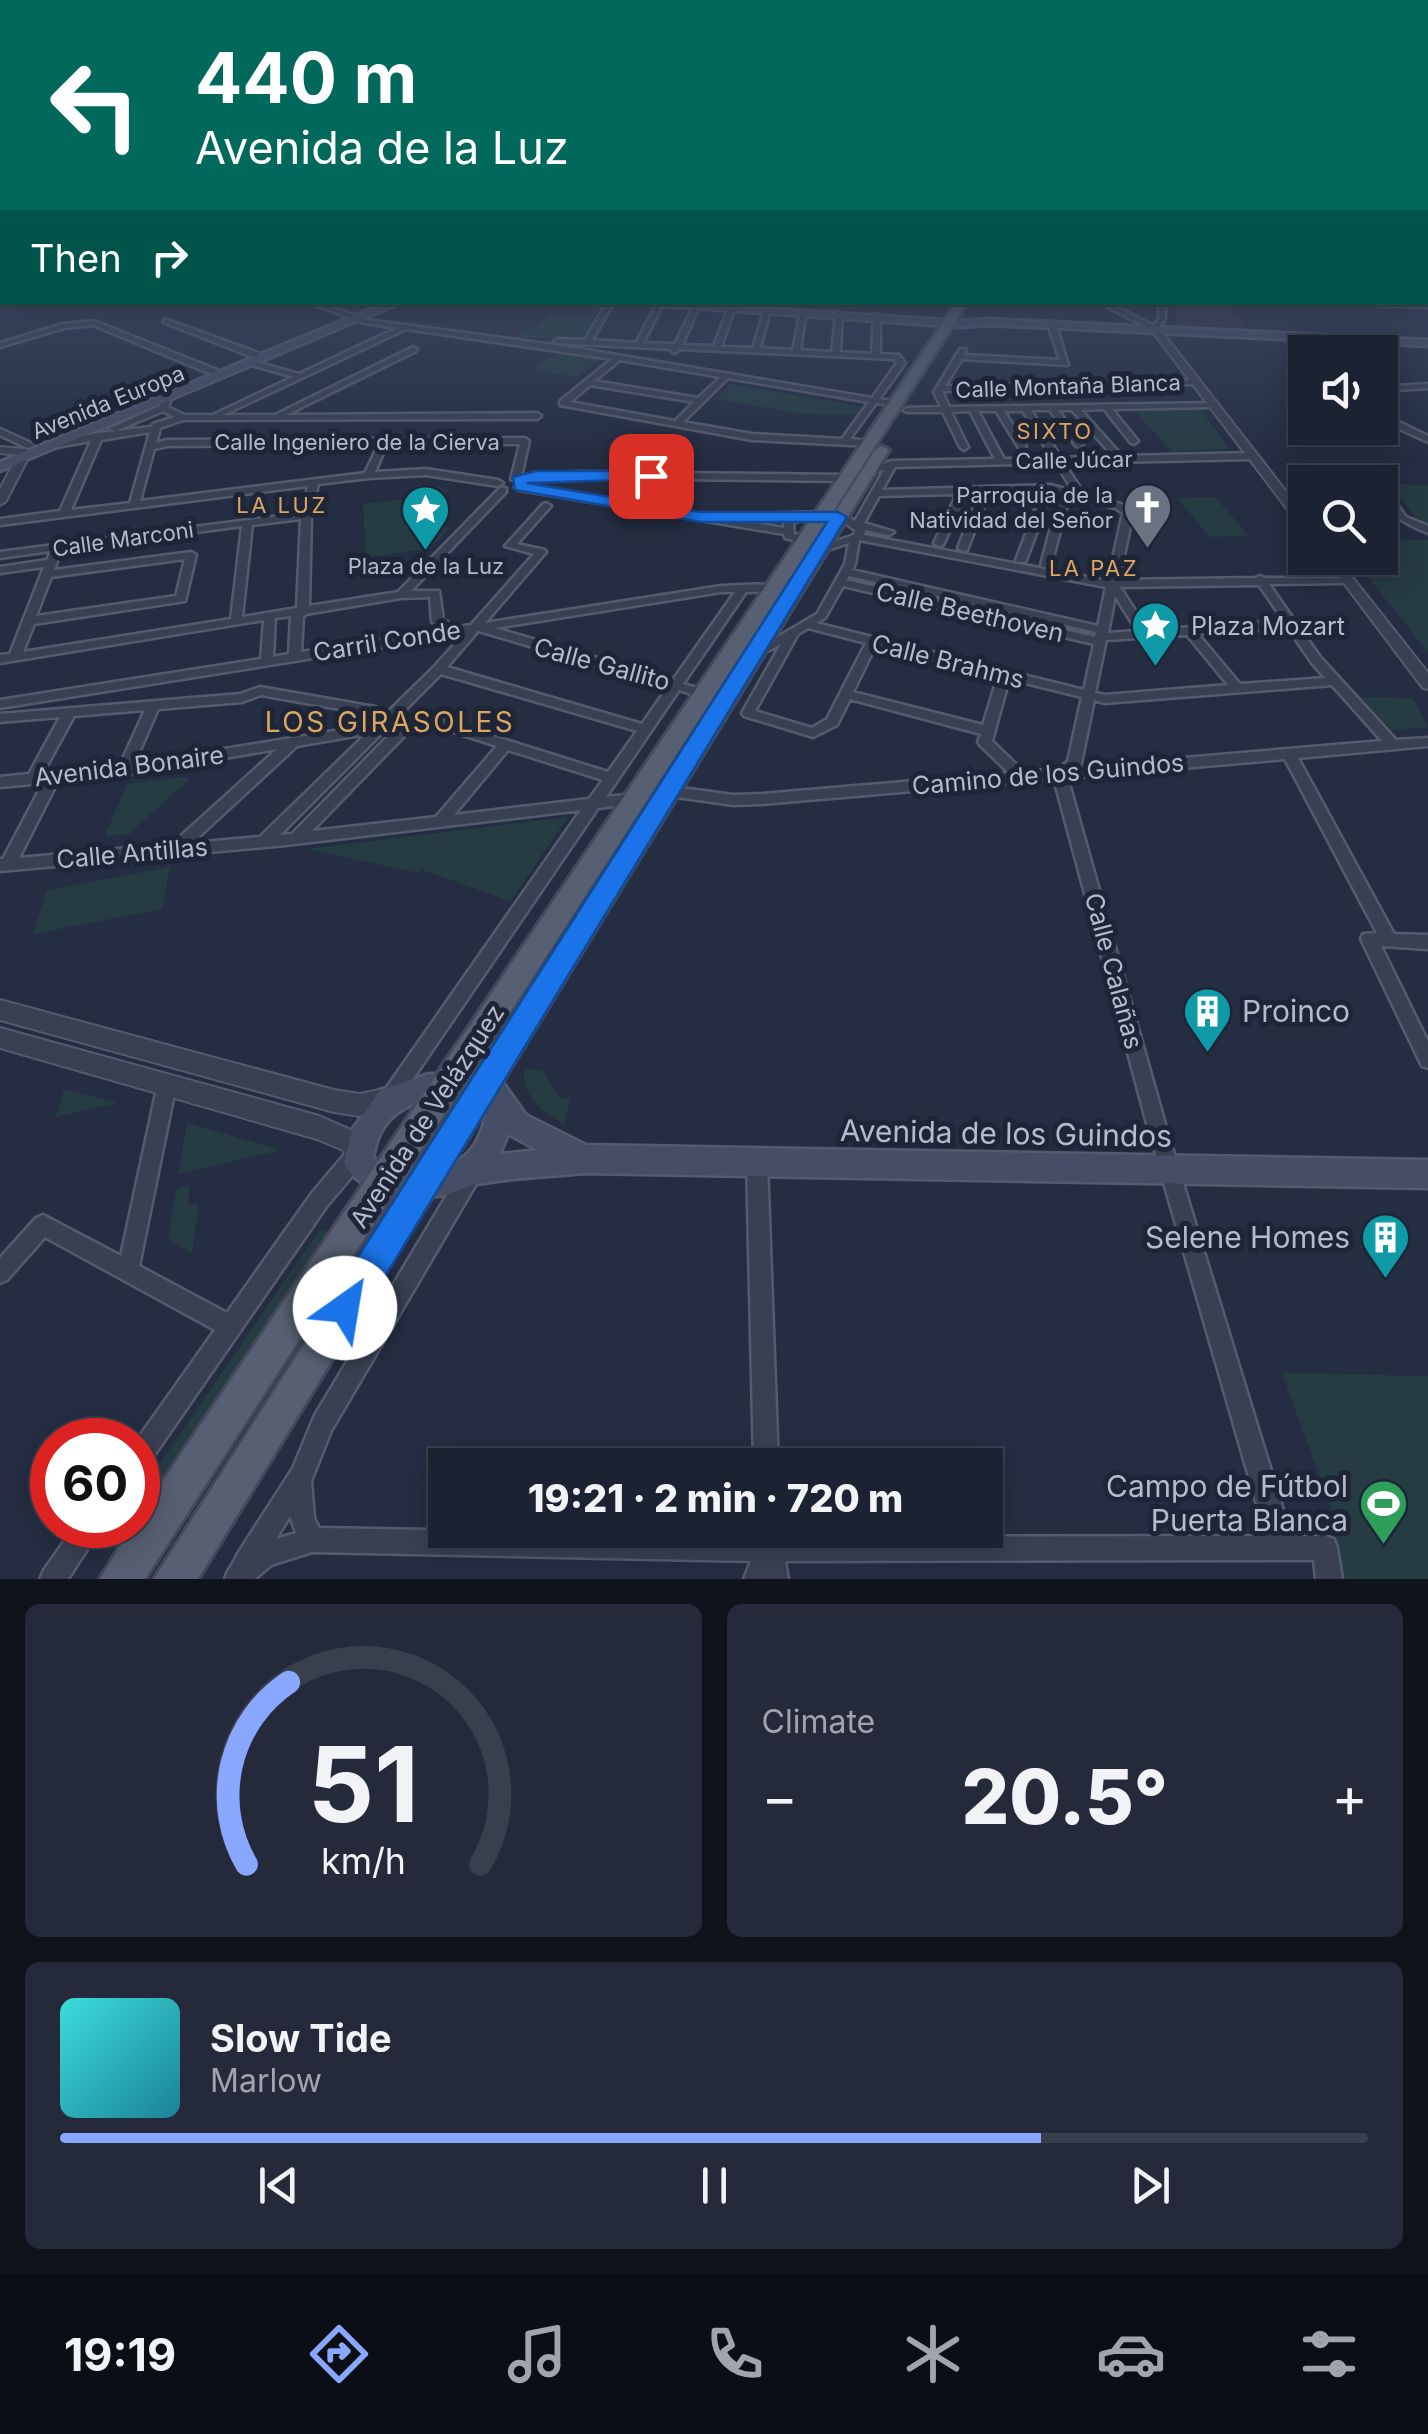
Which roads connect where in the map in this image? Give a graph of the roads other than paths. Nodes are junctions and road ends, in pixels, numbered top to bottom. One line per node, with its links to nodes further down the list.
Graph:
1 (348, 316): 18 (street)
2 (358, 316): 18 (main road, Avenida Europa)
3 (360, 316): 18 (main road, Avenida Europa)
4 (604, 316): 25 (street)
5 (655, 316): 28 (street)
6 (693, 316): 31 (street)
7 (723, 316): 32 (street)
8 (766, 316): 33 (street)
9 (803, 316): 34 (street)
10 (839, 316): 35 (street)
11 (871, 316): 12 (main road)
12 (877, 316): 13 (main road); 36 (street)
13 (937, 316)
14 (954, 316): 53 (main road, Avenida de Velázquez)
15 (962, 316): 20 (main road)
16 (1127, 316): 22 (street)
17 (1162, 316): 22 (street)
18 (354, 318): 21 (street); 38 (main road, Avenida Europa)
19 (165, 321): 38 (street)
20 (1052, 325): 22 (main road); 48 (street)
21 (406, 326): 24 (street); 30 (street)
22 (1156, 330): 23 (main road); 43 (street)
23 (1288, 336)
24 (382, 340): 42 (street); 62 (street)
25 (588, 341): 28 (street); 30 (street)
26 (1398, 341): 27 (main road)
27 (1428, 343)
28 (640, 344): 31 (street)
29 (0, 345): 40 (street)
30 (571, 345): 37 (street)
31 (680, 346): 32 (street); 39 (street)
32 (717, 348): 33 (street)
33 (756, 350): 34 (street)
34 (796, 352): 35 (street)
35 (836, 354): 36 (street)
36 (876, 356): 49 (street)
37 (619, 357): 39 (street); 44 (street)
38 (256, 359): 40 (main road, Avenida Europa); 42 (street); 51 (main road, Avenida Europa)
39 (661, 364): 41 (street)
40 (214, 372): 80 (main road, Avenida Europa)
41 (727, 375): 49 (street); 50 (street)
42 (302, 377): 64 (street)
43 (1196, 382): 45 (street, Calle Montaña Blanca); 52 (street)
44 (590, 383): 50 (street); 65 (street, Calle Júcar)
45 (1056, 386): 48 (street, Calle Montaña Blanca); 55 (street)
46 (1428, 386): 47 (street)
47 (1398, 388)
48 (940, 389): 60 (street)
49 (875, 400): 53 (street); 71 (street)
50 (700, 401): 65 (street)
51 (164, 404): 63 (street); 69 (street); 74 (main road, Avenida Europa)
52 (1214, 406): 56 (street); 82 (street)
53 (901, 407): 60 (street); 81 (main road, Avenida de Velázquez)
54 (1053, 408): 55 (street); 57 (street); 75 (street)
55 (1075, 408): 56 (street); 84 (street)
56 (1106, 408): 73 (street)
57 (1026, 409): 59 (street); 85 (street)
58 (973, 410): 59 (street); 60 (street); 86 (street)
59 (999, 410): 76 (street)
60 (945, 411): 78 (street)
61 (537, 416): 62 (street)
62 (274, 417): 64 (street)
63 (183, 418): 64 (street); 67 (street)
64 (211, 418)
65 (677, 423): 71 (street, Calle Júcar)
66 (1398, 425): 70 (street)
67 (155, 429): 69 (street); 77 (street)
68 (0, 432): 80 (street)
69 (98, 436): 74 (street); 105 (street)
70 (1428, 439)
71 (845, 441): 81 (street, Calle Júcar)
72 (384, 442): 77 (street, Calle Ingeniero de la Cierva); 88 (street); 92 (street, Calle Ingeniero de la Cierva)
73 (1134, 442)
74 (57, 444): 80 (main road, Avenida Europa)
75 (1079, 444)
76 (1022, 446)
77 (150, 447): 102 (street)
78 (964, 447)
79 (0, 450): 80 (street)
80 (23, 456): 83 (main road, Avenida Europa); 87 (main road, Avenida Europa); 90 (street); 100 (street)
81 (884, 456): 86 (street, Calle Júcar); 89 (main road, Avenida de Velázquez); 97 (street, Avenida de Velázquez); 107 (main road, Avenida de Velázquez)
82 (1252, 456): 84 (street, Calle Júcar); 101 (street)
83 (0, 458)
84 (1119, 458): 85 (street, Calle Júcar)
85 (1058, 460): 86 (street, Calle Júcar); 99 (street)
86 (1001, 461)
87 (0, 467)
88 (368, 475): 91 (street); 93 (street)
89 (845, 478): 92 (street); 107 (main road, Avenida de Velázquez)
90 (0, 479)
91 (314, 482): 102 (street); 106 (street)
92 (518, 482): 93 (street); 108 (street)
93 (501, 486): 131 (street)
94 (1039, 488): 95 (street); 98 (street); 120 (street)
95 (985, 490): 96 (street); 118 (street)
96 (958, 491): 97 (street); 116 (street)
97 (876, 493): 114 (street, Avenida de Velázquez)
98 (1069, 494): 99 (street); 121 (street)
99 (1083, 499): 128 (street)
100 (0, 501)
101 (1288, 502)
102 (134, 505): 105 (street)
103 (546, 506): 139 (street)
104 (1398, 512): 112 (street)
105 (64, 514): 110 (street)
106 (306, 515): 111 (street, Calle Marconi); 132 (street)
107 (830, 516): 109 (street); 114 (street); 115 (main road, Avenida de Velázquez)
108 (701, 517): 109 (street); 113 (street)
109 (793, 517): 113 (street)
110 (0, 522)
111 (247, 522): 117 (street, Calle Marconi); 136 (street)
112 (1428, 530)
113 (786, 532): 115 (street)
114 (857, 534): 115 (street); 116 (street); 125 (street, Avenida de Velázquez); 128 (street)
115 (813, 543): 130 (main road, Avenida de Velázquez); 147 (main road, Avenida de Velázquez)
116 (938, 543): 118 (street)
117 (56, 548): 119 (street, Calle Marconi); 122 (street)
118 (963, 548): 120 (street)
119 (0, 556)
120 (1021, 560): 121 (street)
121 (1046, 565): 128 (street)
122 (49, 569): 123 (street, Calle Marconi); 135 (street); 135 (street, Calle Marconi)
123 (0, 570)
124 (1344, 575): 127 (street)
125 (844, 577): 138 (street, Avenida de Velázquez); 144 (street, Calle Beethoven)
126 (1260, 579): 127 (street); 128 (street); 137 (street)
127 (1348, 580): 157 (street)
128 (1113, 584): 143 (street); 144 (street)
129 (744, 586): 130 (street, Carril Conde); 134 (street, Carril Conde); 156 (street, Avenida de Velázquez)
130 (774, 590): 160 (main road, Avenida de Velázquez)
131 (402, 594): 132 (street); 140 (street)
132 (303, 610): 133 (street); 148 (street)
133 (270, 616): 136 (street); 151 (street)
134 (523, 619): 139 (street, Carril Conde); 146 (street)
135 (28, 621): 149 (street)
136 (236, 621): 149 (street)
137 (1293, 624): 141 (street); 155 (street)
138 (809, 625): 142 (street, Avenida de Velázquez); 145 (street, Calle Brahms)
139 (478, 626): 140 (street, Carril Conde); 146 (street, Calle Gallito); 153 (street)
140 (454, 630): 148 (street, Carril Conde)
141 (1190, 631): 143 (street); 158 (street)
142 (792, 634): 147 (street, Avenida de Velázquez); 161 (street)
143 (1145, 634): 144 (street)
144 (1100, 636): 162 (street)
145 (872, 642): 154 (street, Calle Brahms); 161 (street)
146 (524, 643): 156 (street, Calle Gallito)
147 (753, 655): 160 (main road, Avenida de Velázquez)
148 (295, 656): 151 (street, Carril Conde)
149 (15, 657): 150 (street)
150 (0, 659)
151 (268, 660): 152 (street, Carril Conde)
152 (252, 663): 159 (street); 163 (street, Carril Conde)
153 (439, 669): 166 (street); 170 (street)
154 (1004, 675): 162 (street, Calle Brahms); 171 (street)
155 (1335, 681): 158 (street); 174 (street)
156 (676, 684): 160 (street, Calle Gallito); 170 (street, Avenida de Velázquez)
157 (1428, 684)
158 (1237, 689): 162 (street)
159 (260, 691): 164 (street); 166 (street)
160 (716, 694): 184 (main road, Avenida de Velázquez); 185 (main road, Avenida de Velázquez)
161 (845, 694): 171 (street)
162 (1087, 695): 178 (street)
163 (0, 704)
164 (152, 706): 165 (street); 177 (street)
165 (69, 713): 167 (street); 182 (street)
166 (388, 716): 168 (street); 169 (street)
167 (0, 718)
168 (408, 724): 175 (street); 188 (street)
169 (376, 728): 172 (street, Avenida Bonaire); 189 (street)
170 (644, 729): 181 (street, Avenida de Velázquez)
171 (986, 736): 179 (street)
172 (292, 742): 177 (street, Avenida Bonaire); 190 (street)
173 (1428, 742): 174 (street, Camino de los Guindos)
174 (1390, 743): 176 (street, Camino de los Guindos)
175 (505, 744): 181 (street); 187 (street)
176 (1289, 753): 178 (street, Camino de los Guindos); 192 (street)
177 (125, 770): 180 (street, Avenida Bonaire)
178 (1062, 773): 179 (street, Camino de los Guindos); 204 (street, Calle Calañas)
179 (1020, 776): 184 (street, Camino de los Guindos)
180 (53, 777): 182 (street, Avenida Bonaire); 191 (street)
181 (611, 778): 186 (street, Avenida de Velázquez)
182 (33, 779): 183 (street, Avenida Bonaire)
183 (0, 782)
184 (668, 791): 199 (main road, Avenida de Velázquez)
185 (635, 799): 186 (street, Calle Antillas); 198 (main road, Avenida de Velázquez)
186 (594, 804): 187 (street, Calle Antillas); 200 (street, Avenida de Velázquez)
187 (439, 823): 188 (street, Calle Antillas)
188 (297, 839): 189 (street, Calle Antillas)
189 (264, 842): 190 (street, Calle Antillas)
190 (175, 850): 191 (street, Calle Antillas)
191 (4, 865)
192 (1390, 940): 193 (street); 196 (street)
193 (1428, 942)
194 (0, 1010): 200 (street)
195 (0, 1038): 197 (street)
196 (1428, 1060)
197 (167, 1084): 201 (street); 208 (street)
198 (446, 1086): 199 (main road); 200 (main road); 207 (main road, Avenida de Velázquez)
199 (492, 1094): 202 (main road, Avenida de los Guindos); 205 (main road); 207 (main road, Avenida de Velázquez)
200 (389, 1099): 201 (main road)
201 (357, 1154): 207 (main road); 210 (street, Avenida de Velázquez)
202 (584, 1159): 203 (main road, Avenida de los Guindos); 205 (main road, Avenida de los Guindos)
203 (758, 1162): 204 (main road, Avenida de los Guindos); 212 (street)
204 (1170, 1170): 206 (main road, Avenida de los Guindos); 220 (street, Calle Calañas)
205 (473, 1171): 207 (main road, Avenida de los Guindos); 213 (street)
206 (1428, 1174)
207 (405, 1181): 222 (main road, Avenida de Velázquez); 223 (main road, Avenida de Velázquez)
208 (128, 1271): 209 (street); 210 (street)
209 (0, 1273)
210 (230, 1326): 211 (street, Avenida de Velázquez)
211 (160, 1426)
212 (766, 1448)
213 (301, 1476): 214 (street); 224 (street)
214 (312, 1540): 215 (street); 224 (street)
215 (428, 1540)
216 (1003, 1544): 220 (street)
217 (75, 1548): 221 (street)
218 (766, 1548): 225 (street)
219 (770, 1548): 226 (street)
220 (1282, 1548): 227 (street)
221 (53, 1579)
222 (121, 1579)
223 (175, 1579)
224 (236, 1579)
225 (757, 1579)
226 (776, 1579)
227 (1329, 1579)

